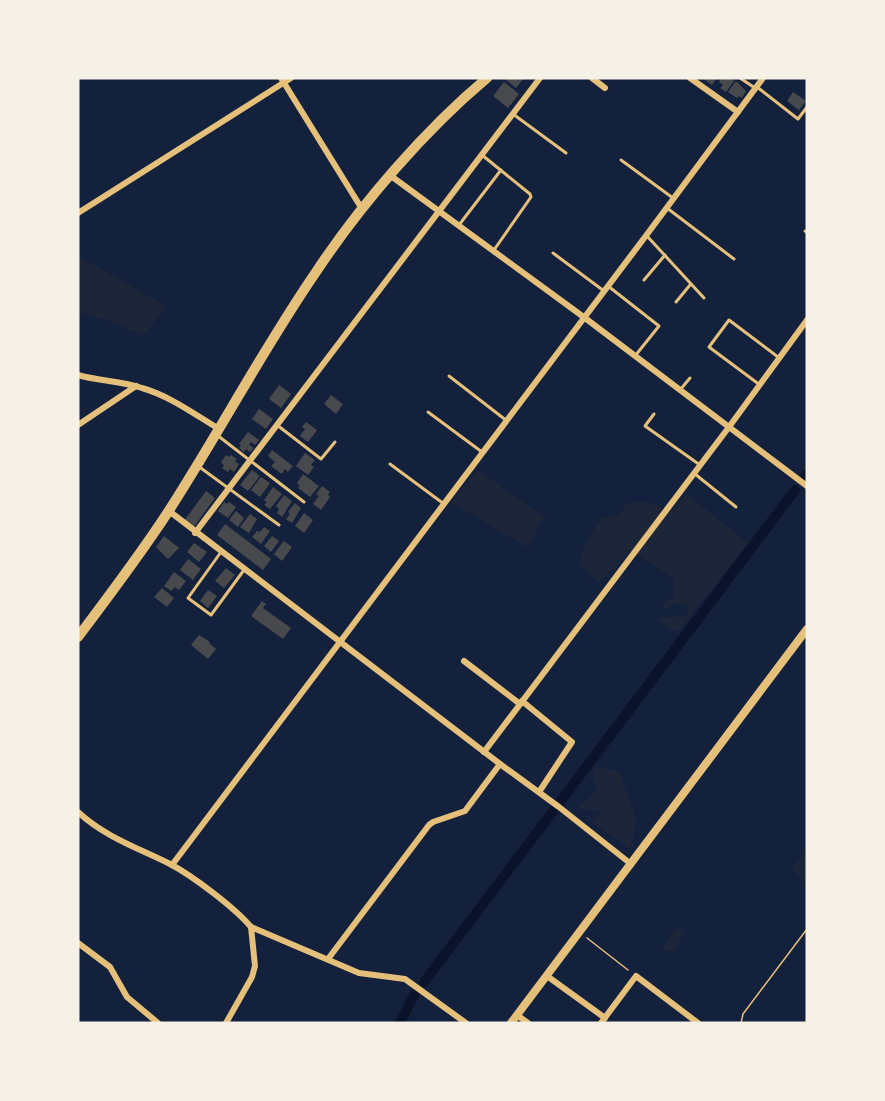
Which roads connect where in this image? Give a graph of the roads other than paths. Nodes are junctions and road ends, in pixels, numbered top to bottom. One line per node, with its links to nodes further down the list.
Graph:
1 (291, 78): 8 (street)
2 (487, 78): 18 (main road)
3 (540, 78): 13 (street)
4 (592, 78): 10 (street)
5 (690, 78): 12 (street)
6 (740, 78): 9 (lane)
7 (763, 78): 9 (street)
8 (282, 80): 21 (street); 23 (street)
9 (756, 87): 11 (lane); 12 (street)
10 (605, 88)
11 (807, 107)
12 (738, 112): 19 (street)
13 (513, 114): 14 (lane); 15 (street)
14 (567, 153)
15 (482, 155): 17 (lane); 22 (street)
16 (621, 160): 19 (lane)
17 (501, 170): 24 (lane); 26 (lane)
18 (391, 176): 21 (main road); 22 (street)
19 (674, 198): 20 (street)
20 (667, 208): 25 (street); 29 (lane)
21 (362, 209): 51 (main road)
22 (440, 211): 24 (street); 49 (street)
23 (78, 213)
24 (459, 225): 26 (street)
25 (647, 236): 28 (lane); 32 (street)
26 (494, 250): 35 (street)
27 (552, 253): 32 (lane)
28 (664, 255): 30 (lane); 31 (lane)
29 (734, 259)
30 (644, 280)
31 (691, 284): 33 (lane); 34 (lane)
32 (606, 289): 35 (street); 37 (lane)
33 (704, 298)
34 (676, 302)
35 (585, 318): 37 (street); 47 (street)
36 (807, 320): 38 (street)
37 (635, 356): 44 (street)
38 (779, 358): 42 (street); 42 (lane)
39 (78, 375): 43 (street)
40 (450, 376): 47 (lane)
41 (690, 378): 44 (lane)
42 (760, 385): 50 (street)
43 (136, 386): 48 (street); 51 (street)
44 (680, 390): 50 (street)
45 (428, 412): 53 (lane)
46 (654, 414): 57 (lane)
47 (507, 421): 53 (street)
48 (78, 425)
49 (277, 425): 52 (lane); 54 (street)
50 (729, 427): 57 (street); 59 (street)
51 (218, 431): 54 (lane); 56 (main road)
52 (335, 442)
53 (483, 453): 62 (street)
54 (250, 460): 60 (street); 61 (lane)
55 (390, 464): 62 (lane)
56 (197, 465): 60 (lane); 64 (main road)
57 (700, 465): 58 (street)
58 (694, 473): 63 (lane); 73 (street)
59 (807, 486)
60 (229, 488): 65 (lane); 66 (street)
61 (304, 502)
62 (445, 504): 71 (street)
63 (736, 507)
64 (169, 511): 66 (street); 70 (main road)
65 (279, 525)
66 (195, 533): 67 (street)
67 (221, 552): 68 (street); 68 (lane)
68 (244, 570): 71 (street)
69 (807, 630): 78 (street)
70 (78, 637)
71 (341, 643): 74 (street); 79 (street)
72 (464, 661): 73 (street)
73 (521, 702): 74 (street); 76 (street)
74 (484, 752): 75 (street)
75 (500, 764): 76 (street); 82 (street)
76 (539, 792): 78 (street)
77 (78, 812): 79 (street)
78 (631, 864): 83 (street)
79 (172, 865): 80 (street)
80 (251, 927): 82 (street); 87 (street)
81 (78, 943): 86 (street)
82 (328, 959): 88 (street)
83 (547, 976): 84 (street); 85 (street)
84 (517, 1015): 89 (street); 90 (street)
85 (603, 1020): 91 (street)
86 (158, 1023)
87 (226, 1023)
88 (466, 1023)
89 (511, 1023)
90 (528, 1023)
91 (698, 1023)

